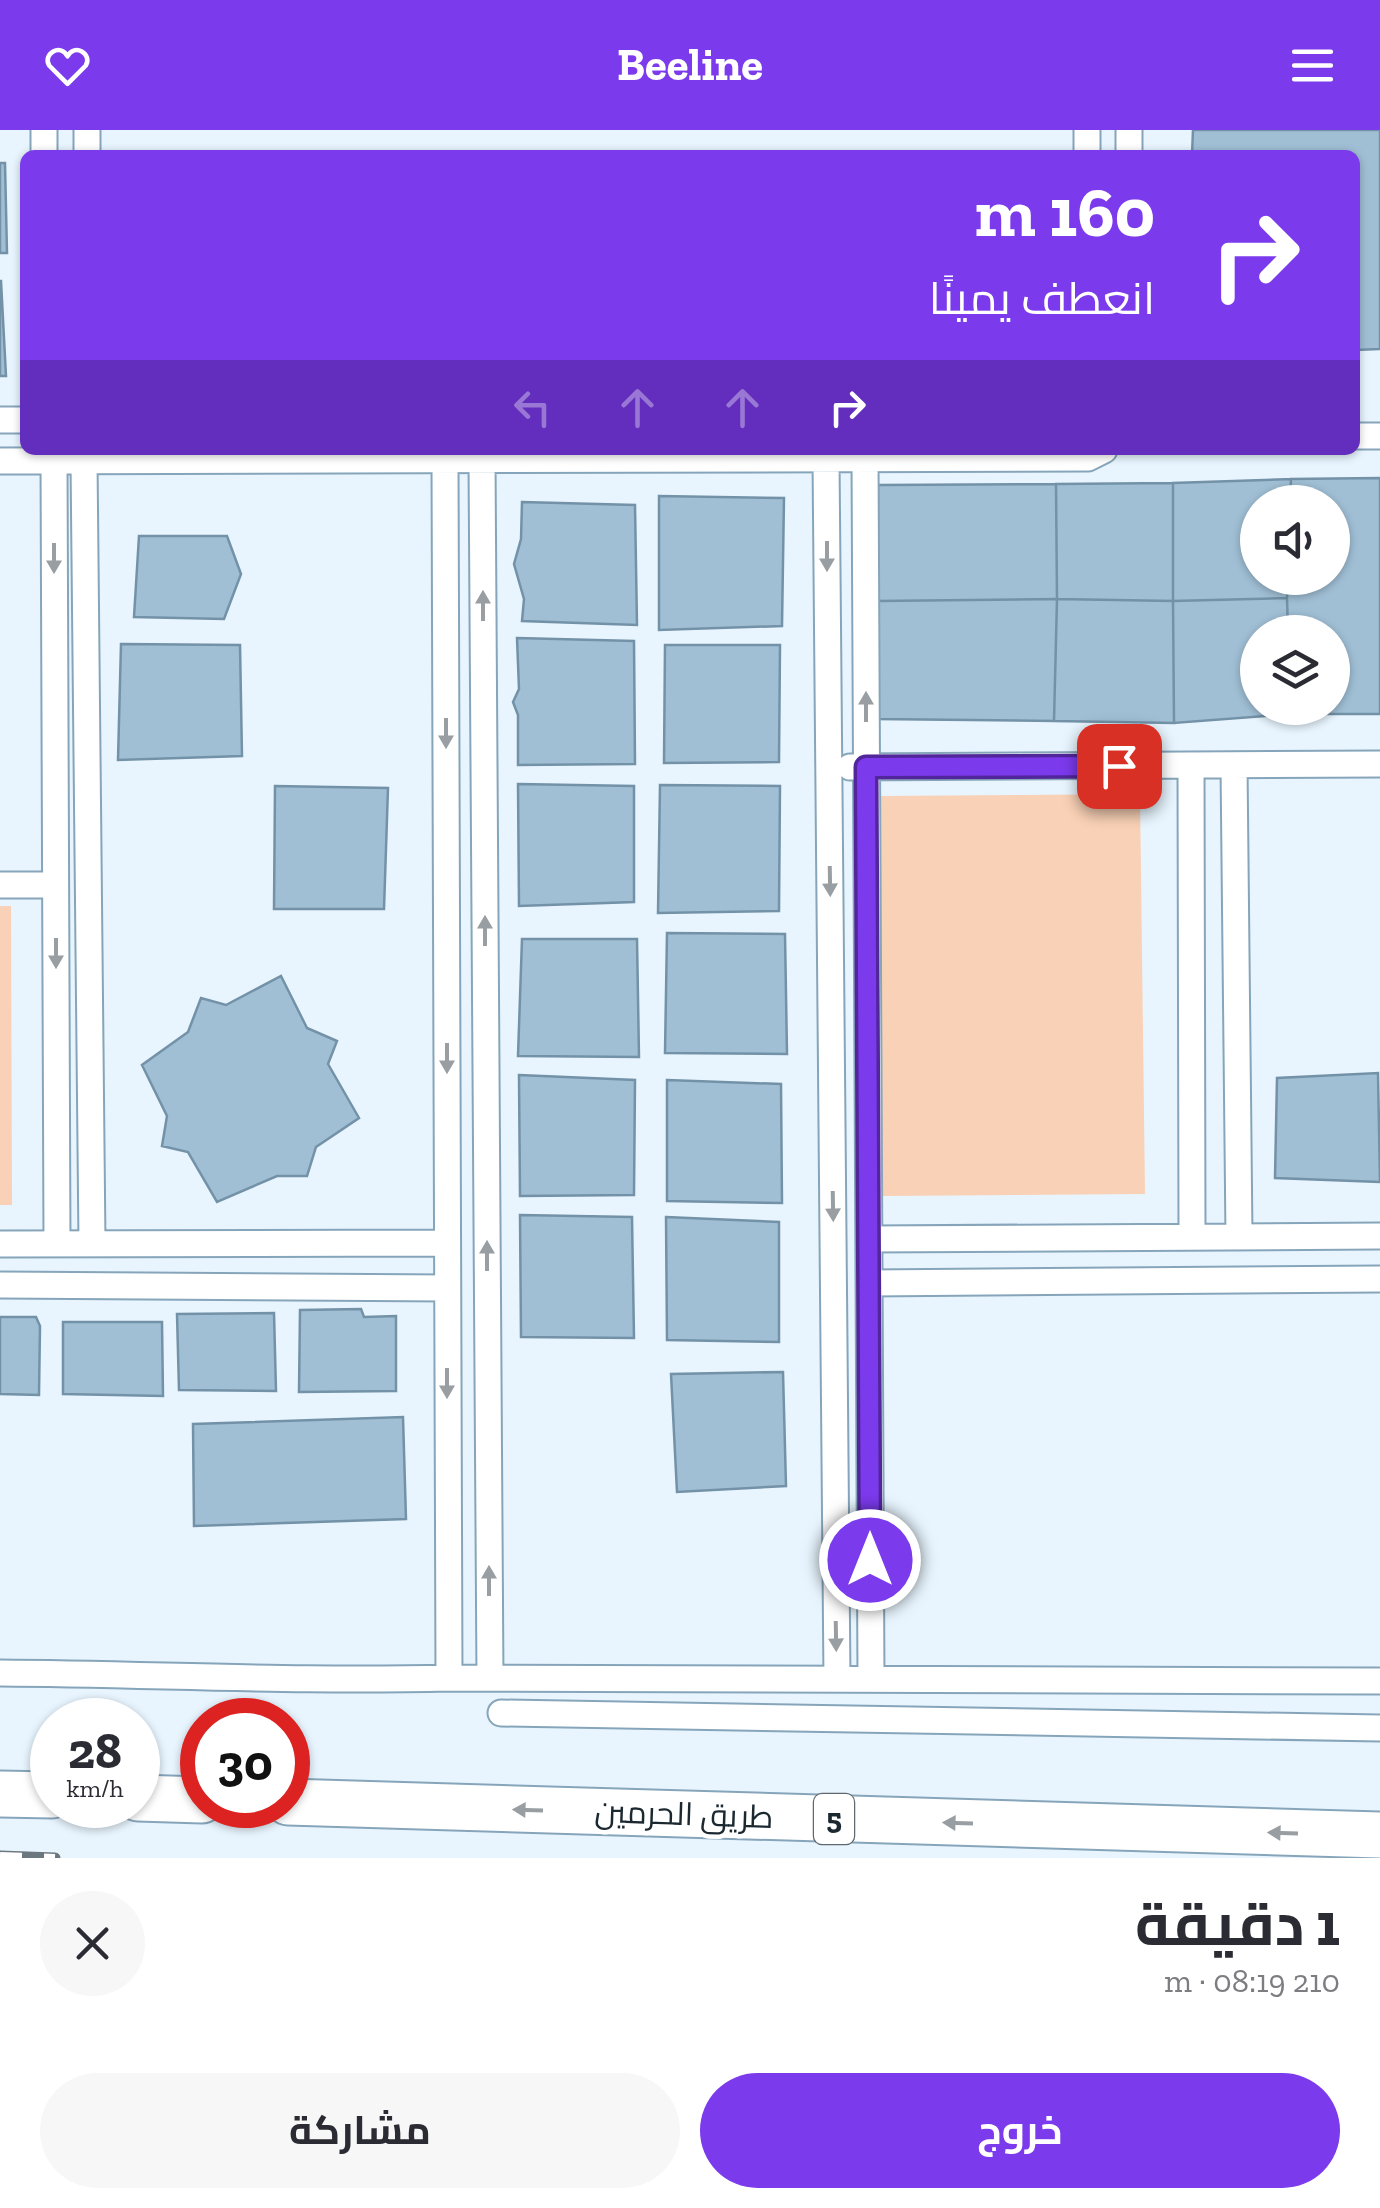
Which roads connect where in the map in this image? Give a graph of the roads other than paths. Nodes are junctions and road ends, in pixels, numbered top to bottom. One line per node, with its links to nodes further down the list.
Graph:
1 (1017, 455): 3 (street)
2 (826, 459): 3 (street); 5 (street); 12 (street, one-way to 12)
3 (864, 459): 13 (street, one-way to 3)
4 (445, 460): 5 (street); 8 (street); 23 (street, one-way to 23)
5 (482, 460): 30 (street, one-way to 5)
6 (0, 461): 7 (street)
7 (54, 461): 8 (street); 15 (street, one-way to 15)
8 (84, 461): 20 (street)
9 (1380, 764): 11 (street)
10 (1191, 765): 11 (street); 13 (street); 18 (street)
11 (1234, 765): 16 (street)
12 (828, 767): 13 (street); 31 (street, one-way to 31)
13 (866, 767): 19 (street)
14 (0, 885): 15 (street)
15 (55, 886): 22 (street, one-way to 22)
16 (1240, 1236): 17 (street); 18 (street)
17 (1380, 1236)
18 (1192, 1237): 19 (street)
19 (869, 1238): 25 (street)
20 (92, 1243): 22 (street); 23 (street)
21 (0, 1244): 22 (street)
22 (57, 1244)
23 (447, 1244): 27 (street)
24 (1380, 1278): 25 (street)
25 (869, 1283): 32 (street)
26 (0, 1284): 27 (street)
27 (447, 1288): 29 (street, one-way to 29)
28 (0, 1673): 29 (street)
29 (448, 1678): 30 (street)
30 (490, 1678): 31 (street)
31 (837, 1679): 32 (street)
32 (871, 1679): 33 (street)
33 (1380, 1681)
34 (502, 1713): 35 (street)
35 (1380, 1728)
36 (0, 1794): 37 (highway)
37 (30, 1795)
38 (310, 1803): 39 (highway, طريق الحرمين / 5, one-way to 38)
39 (1380, 1836)

